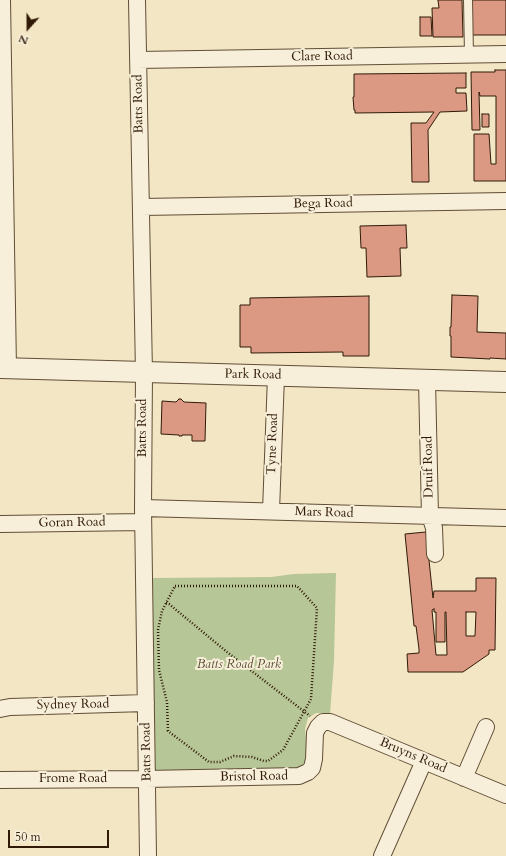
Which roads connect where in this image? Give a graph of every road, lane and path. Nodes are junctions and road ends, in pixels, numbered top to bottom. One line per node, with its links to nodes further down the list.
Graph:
1 (2, 0): 9 (street)
2 (137, 0): 6 (street, Batts Road)
3 (468, 0): 5 (lane)
4 (506, 54): 5 (street, Clare Road)
5 (469, 55): 6 (street, Clare Road)
6 (138, 60): 8 (street, Batts Road)
7 (506, 201): 8 (street, Bega Road)
8 (141, 207): 10 (street, Batts Road)
9 (4, 368): 10 (street, Park Road)
10 (144, 373): 11 (street, Park Road); 15 (street, Batts Road)
11 (276, 376): 12 (street, Park Road); 14 (street, Tyne Road)
12 (428, 380): 13 (street, Park Road); 16 (street, Druif Road)
13 (506, 382)
14 (271, 511): 15 (street, Mars Road); 16 (street, Mars Road)
15 (143, 515): 18 (street, Goran Road); 21 (street, Batts Road)
16 (430, 516): 17 (street, Mars Road); 19 (street, Druif Road)
17 (506, 518)
18 (0, 524)
19 (435, 554)
20 (166, 603): 23 (path); 23 (path); 23 (path)
21 (146, 703): 22 (street, Sydney Road); 28 (street, Batts Road)
22 (0, 709)
23 (304, 712): 24 (path)
24 (320, 724): 26 (street, Bruyns Road); 28 (street, Bristol Road)
25 (486, 728): 27 (street)
26 (424, 761): 27 (street, Bruyns Road); 32 (street)
27 (464, 778): 30 (street, Bruyns Road)
28 (147, 779): 29 (street, Frome Road); 31 (street, Batts Road)
29 (0, 780)
30 (506, 795)
31 (148, 856)
32 (382, 856)

